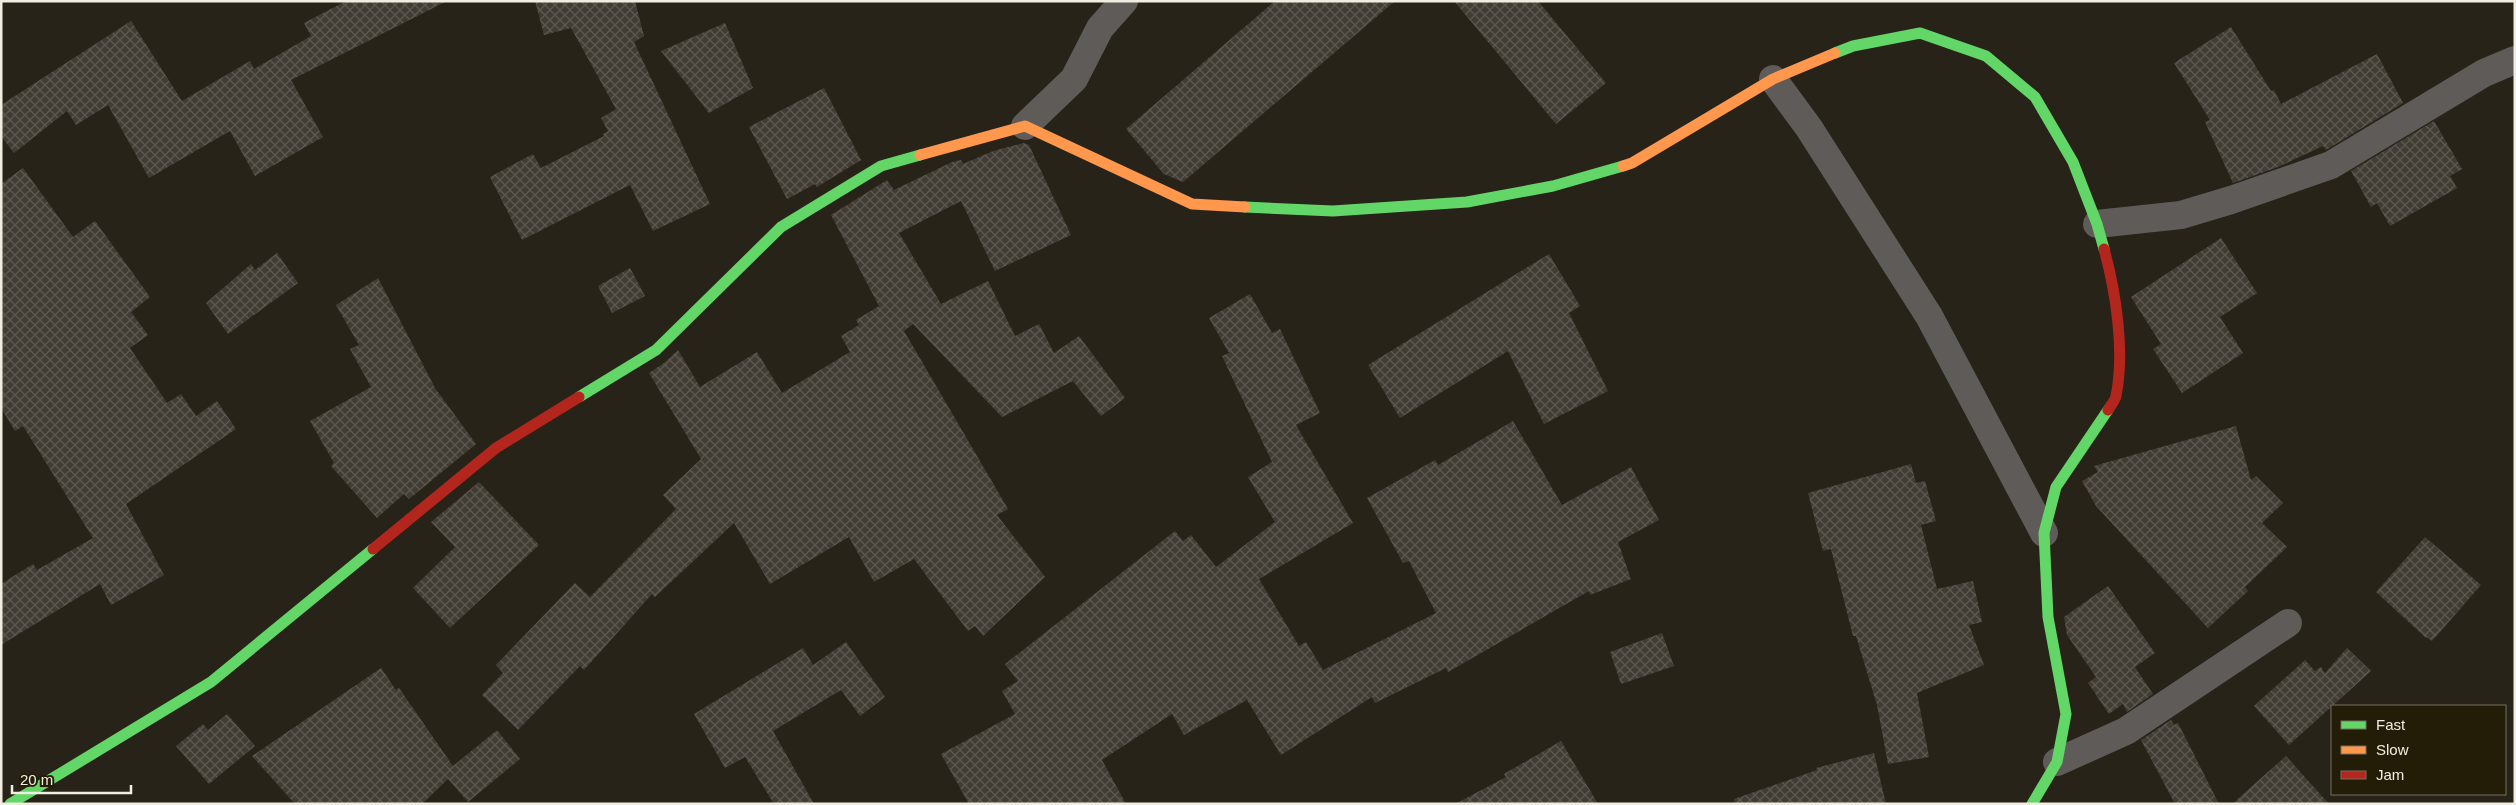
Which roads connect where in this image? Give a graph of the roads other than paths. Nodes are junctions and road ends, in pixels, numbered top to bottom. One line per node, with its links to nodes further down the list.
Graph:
1 (1124, 1): 4 (street)
2 (2515, 60): 5 (street)
3 (1773, 79): 4 (street); 5 (street); 6 (street)
4 (1025, 126): 9 (street)
5 (2097, 224): 6 (street)
6 (2044, 533): 8 (street)
7 (2288, 623): 8 (street)
8 (2057, 762): 10 (street)
9 (10, 804)
10 (2032, 804)

